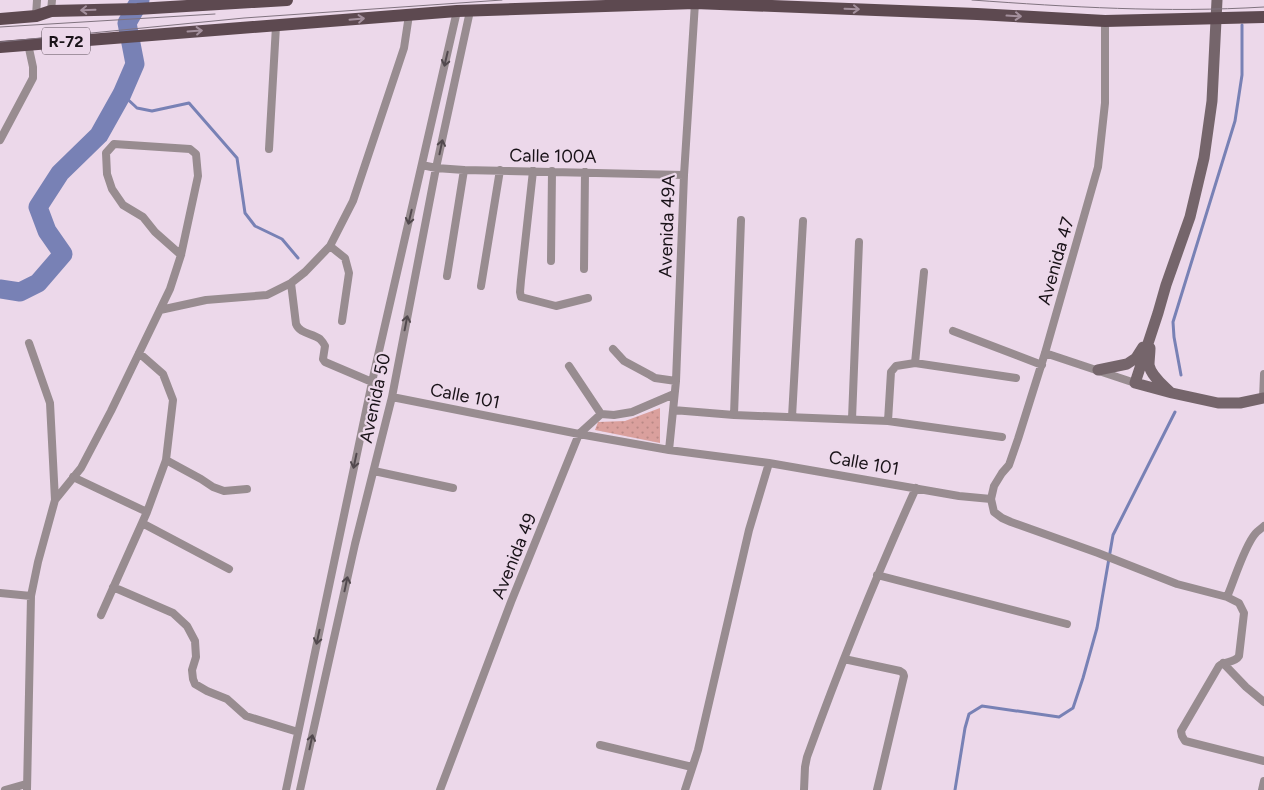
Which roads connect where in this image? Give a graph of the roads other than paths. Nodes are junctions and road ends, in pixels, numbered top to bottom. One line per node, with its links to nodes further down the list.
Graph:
1 (37, 0): 9 (street)
2 (287, 0): 4 (main road, R-72)
3 (1217, 0): 41 (street)
4 (192, 3): 6 (main road, R-72, one-way to 6)
5 (695, 3): 7 (main road, R-72); 12 (main road, R-72, one-way to 12); 25 (street, Avenida 49A)
6 (51, 6): 9 (main road, R-72)
7 (464, 11): 8 (main road, R-72); 18 (street, Avenida 50, one-way to 18); 19 (street, Avenida 50, one-way to 7)
8 (409, 15): 13 (main road, R-72, one-way to 8); 29 (street)
9 (36, 16): 11 (main road, R-72)
10 (1264, 17): 12 (main road, R-72)
11 (0, 19)
12 (1105, 21): 45 (street, Avenida 47)
13 (276, 26): 14 (main road, R-72, one-way to 13); 17 (street)
14 (28, 44): 15 (main road, R-72); 16 (street)
15 (0, 47)
16 (0, 140)
17 (270, 149)
18 (422, 165): 19 (street, Calle 100A); 53 (street, Avenida 50, one-way to 53)
19 (436, 168): 20 (street, Calle 100A); 57 (street, Avenida 50, one-way to 19)
20 (464, 170): 21 (street, Calle 100A); 34 (street)
21 (500, 170): 22 (street, Calle 100A); 36 (street)
22 (533, 171): 23 (street, Calle 100A); 37 (street)
23 (552, 171): 24 (street, Calle 100A); 31 (street)
24 (585, 172): 25 (street, Calle 100A); 32 (street)
25 (684, 175): 52 (street, Avenida 49A)
26 (741, 220): 61 (street)
27 (802, 221): 62 (street)
28 (859, 242): 63 (street)
29 (330, 246): 35 (street); 39 (street)
30 (181, 255): 30 (street); 38 (street)
31 (551, 261)
32 (584, 269)
33 (924, 272): 46 (street)
34 (446, 276)
35 (291, 283): 38 (street); 53 (street)
36 (481, 286)
37 (588, 298)
38 (160, 310): 44 (street)
39 (342, 321)
40 (954, 331): 47 (street)
41 (1148, 340): 49 (street); 54 (street); 55 (street)
42 (29, 342): 76 (street)
43 (613, 349): 52 (street)
44 (139, 353): 68 (street); 71 (street)
45 (1045, 353): 47 (street, Avenida 47); 49 (street)
46 (915, 363): 51 (street); 64 (street)
47 (1042, 365): 75 (street, Avenida 47)
48 (569, 366): 60 (street)
49 (1098, 370): 54 (street)
50 (1264, 374): 58 (street)
51 (1016, 378)
52 (676, 381): 56 (street, Avenida 49A)
53 (372, 382): 91 (street, Avenida 50, one-way to 91)
54 (1135, 382): 55 (street)
55 (1172, 393): 58 (street)
56 (674, 394): 59 (street, Avenida 49A); 60 (street)
57 (392, 397): 65 (street, Calle 101); 70 (street, Avenida 50)
58 (1263, 398)
59 (673, 410): 61 (street); 67 (street, Avenida 49A)
60 (601, 414): 65 (street, Avenida 49)
61 (734, 415): 62 (street)
62 (792, 417): 63 (street)
63 (852, 419): 64 (street)
64 (888, 421): 66 (street)
65 (579, 434): 67 (street, Calle 101); 100 (street, Avenida 49)
66 (1002, 436)
67 (669, 450): 69 (street, Calle 101)
68 (166, 460): 74 (street); 77 (street)
69 (769, 463): 73 (street, Calle 101); 94 (street)
70 (374, 471): 72 (street); 99 (street, Avenida 50, one-way to 70)
71 (73, 477): 76 (street); 77 (street)
72 (453, 488)
73 (916, 488): 75 (street, Calle 101); 81 (street)
74 (246, 489)
75 (991, 499): 85 (street)
76 (54, 500): 84 (street)
77 (147, 512): 78 (street)
78 (142, 523): 80 (street); 82 (street)
79 (1264, 526): 85 (street)
80 (229, 570)
81 (877, 574): 87 (street); 88 (street)
82 (113, 587): 86 (street); 91 (street)
83 (0, 593): 84 (street)
84 (32, 596): 96 (street)
85 (1227, 598): 89 (street)
86 (101, 615)
87 (1067, 624)
88 (844, 659): 102 (street); 103 (street)
89 (1223, 663): 90 (street); 93 (street)
90 (1264, 702)
91 (298, 732): 98 (street, Avenida 50)
92 (600, 745): 94 (street)
93 (1264, 761)
94 (692, 767): 101 (street)
95 (1264, 781): 104 (street)
96 (26, 787): 97 (street)
97 (5, 790)
98 (286, 790)
99 (300, 790)
100 (440, 790)
101 (685, 790)
102 (804, 790)
103 (877, 790)
104 (1262, 790)

